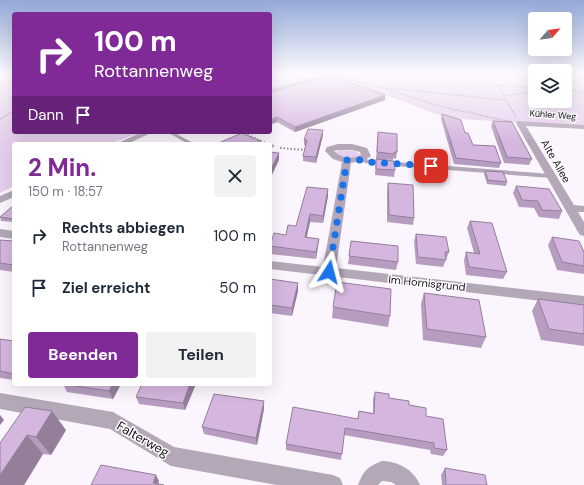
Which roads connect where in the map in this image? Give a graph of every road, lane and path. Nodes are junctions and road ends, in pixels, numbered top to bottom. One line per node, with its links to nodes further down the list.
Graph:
1 (504, 96): 4 (path)
2 (411, 97): 7 (path)
3 (470, 97): 4 (path)
4 (506, 100): 7 (path)
5 (12, 112): 6 (path)
6 (0, 119)
7 (520, 123): 8 (street, Kühler Weg); 19 (street, Alte Allee)
8 (584, 128)
9 (144, 134): 12 (street)
10 (173, 134): 13 (lane)
11 (245, 134): 14 (path)
12 (125, 142)
13 (188, 142)
14 (262, 142)
15 (272, 146): 16 (path)
16 (329, 152): 17 (street); 18 (street)
17 (347, 160): 18 (street); 28 (street)
18 (361, 160): 19 (lane)
19 (551, 176): 22 (street, Alte Allee)
20 (12, 194): 21 (street)
21 (0, 200)
22 (570, 208): 23 (street); 24 (street, Alte Allee)
23 (584, 209)
24 (584, 232)
25 (0, 233): 26 (street)
26 (12, 235)
27 (272, 265): 28 (street, Im Hornisgrund)
28 (329, 272): 29 (street, Im Hornisgrund)
29 (584, 301)
30 (0, 401): 31 (street, Falterweg)
31 (333, 485)
32 (368, 485): 33 (street)
33 (410, 485)

